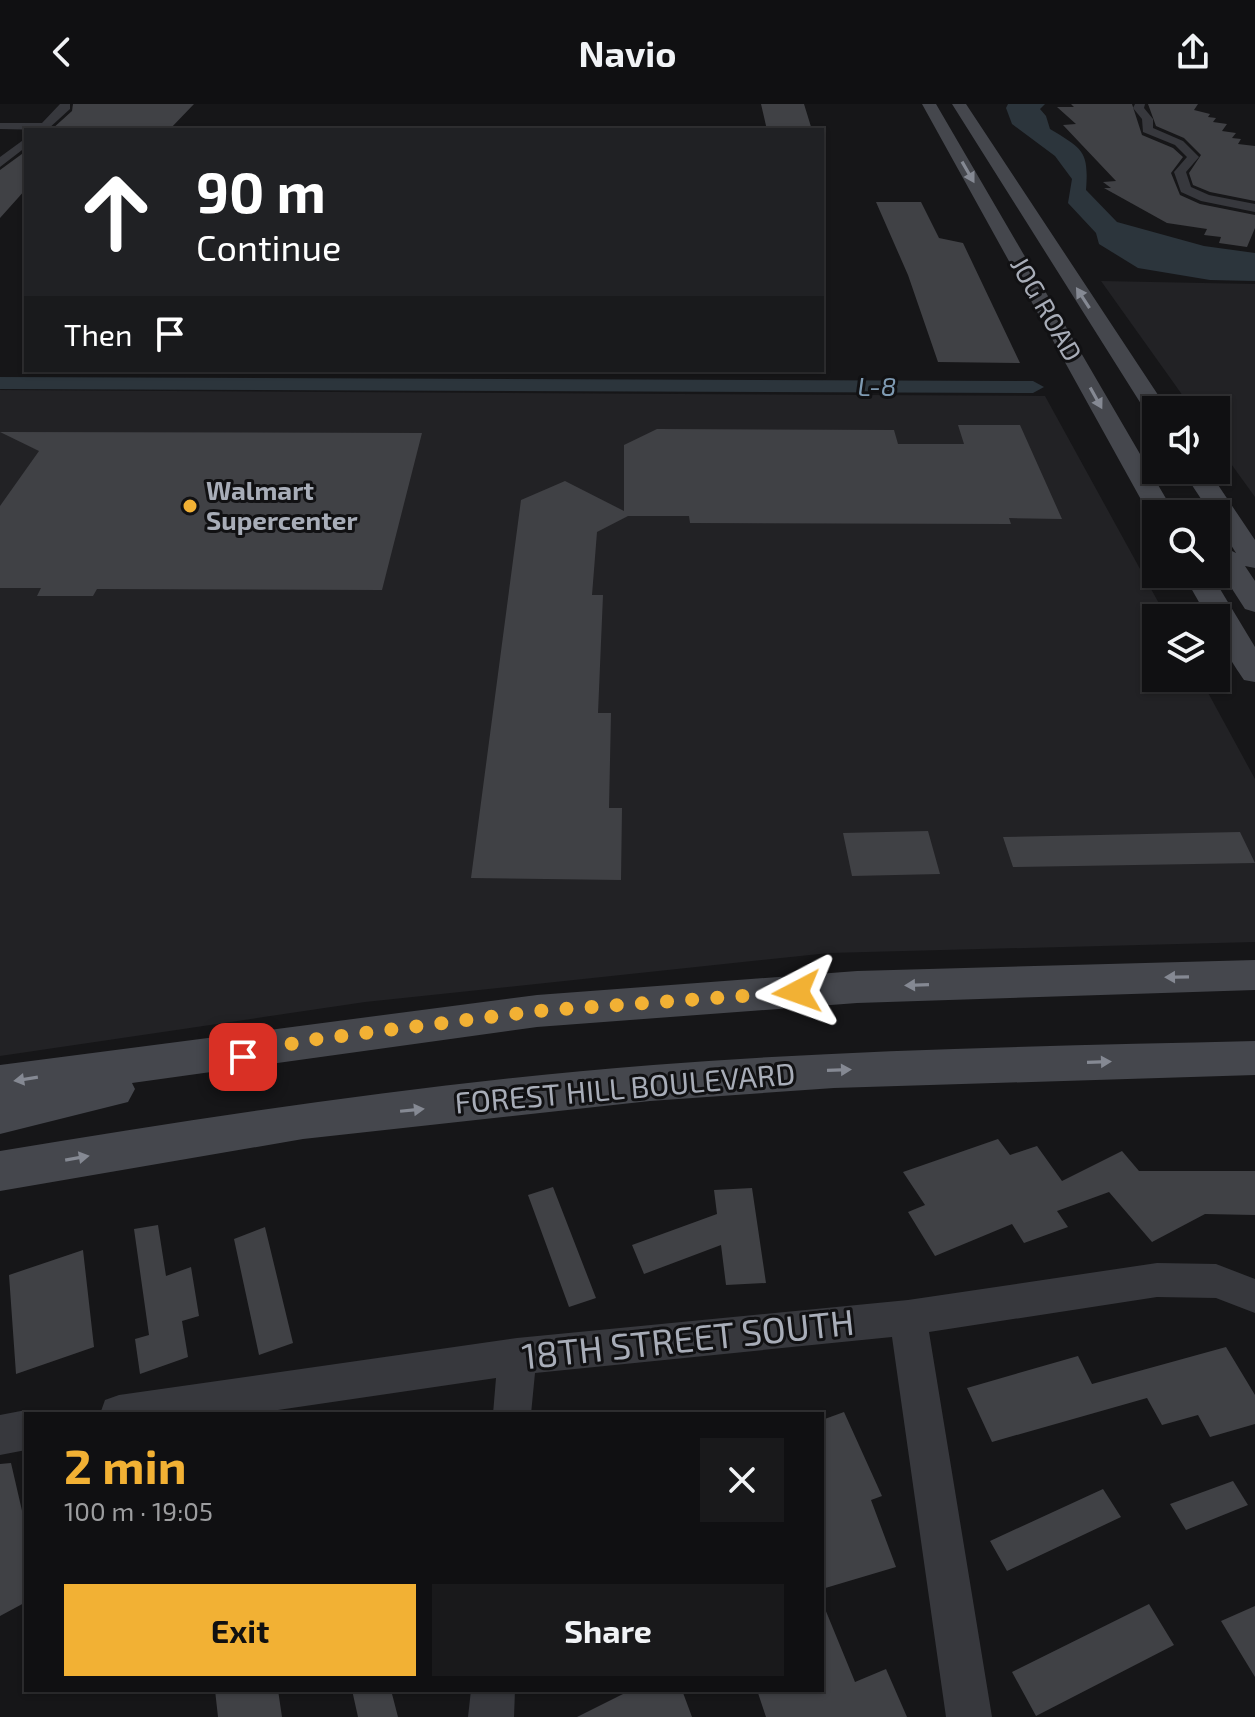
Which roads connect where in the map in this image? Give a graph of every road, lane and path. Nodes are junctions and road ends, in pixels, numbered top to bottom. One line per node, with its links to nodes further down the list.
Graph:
1 (65, 104): 6 (street)
2 (929, 104): 11 (main road, JOG ROAD, one-way to 11)
3 (959, 104): 10 (main road, JOG ROAD, one-way to 3)
4 (1140, 104): 9 (street)
5 (0, 126): 6 (street)
6 (42, 128)
7 (24, 143): 8 (street)
8 (0, 162)
9 (1255, 208)
10 (1147, 396)
11 (1178, 500)
12 (1230, 540): 13 (main road)
13 (1255, 560)
14 (1230, 564): 16 (main road)
15 (1205, 588): 17 (main road)
16 (1255, 603)
17 (1255, 673)
18 (1255, 975): 19 (main road, one-way to 19)
19 (302, 1041): 21 (main road, one-way to 21); 22 (main road)
20 (1255, 1058): 23 (main road, FOREST HILL BOULEVARD, one-way to 20)
21 (0, 1083)
22 (0, 1115)
23 (0, 1171)
24 (1255, 1296): 25 (street, 18TH STREET SOUTH)
25 (908, 1318): 26 (street, 18TH STREET SOUTH); 33 (street)
26 (517, 1356): 27 (street, 18TH STREET SOUTH); 28 (street)
27 (133, 1412)
28 (512, 1412)
29 (24, 1430): 30 (street)
30 (0, 1435)
31 (493, 1692): 32 (street)
32 (491, 1717)
33 (969, 1717)

